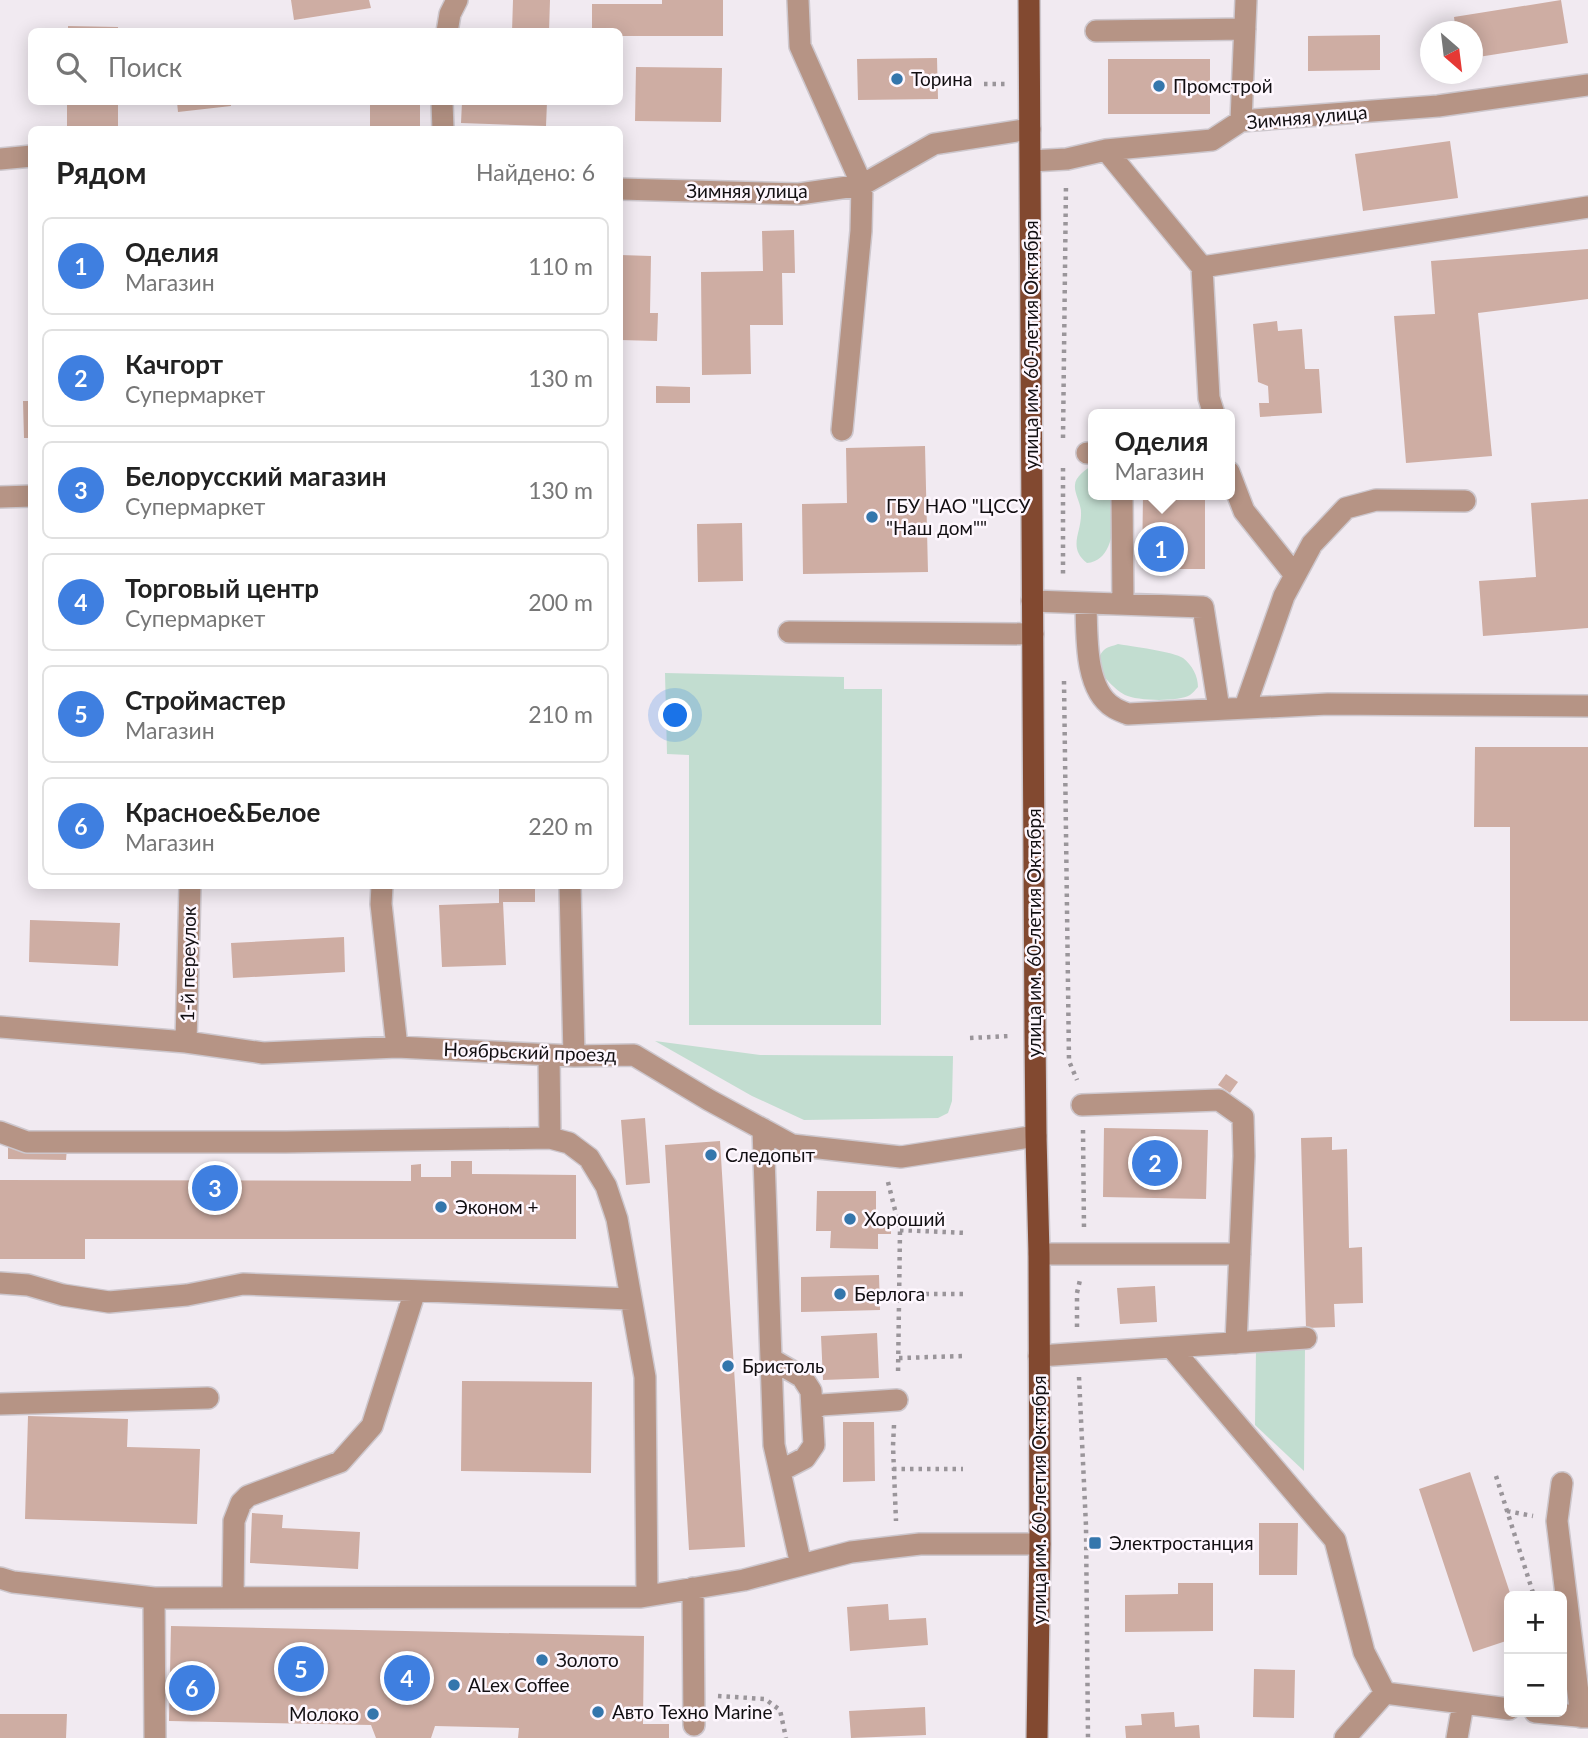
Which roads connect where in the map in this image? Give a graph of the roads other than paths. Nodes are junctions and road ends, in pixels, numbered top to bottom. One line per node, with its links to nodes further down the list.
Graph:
1 (457, 0): 5 (street)
2 (798, 0): 17 (street)
3 (1029, 0): 12 (main road, улица им. 60-летия Октября)
4 (1246, 0): 6 (street)
5 (448, 28)
6 (1245, 29): 7 (street); 10 (street)
7 (1096, 31)
8 (1588, 85): 10 (street, Зимняя улица)
9 (442, 105): 11 (street)
10 (1241, 121): 13 (street, Зимняя улица)
11 (443, 126)
12 (1030, 129): 16 (main road, улица им. 60-летия Октября); 17 (street, Зимняя улица)
13 (1106, 150): 16 (street, Зимняя улица); 20 (street)
14 (28, 156): 15 (street)
15 (0, 159)
16 (1031, 160): 29 (main road, улица им. 60-летия Октября)
17 (862, 185): 18 (street, Зимняя улица); 22 (street)
18 (623, 189)
19 (1588, 207): 20 (street)
20 (1202, 267): 21 (street)
21 (1212, 409)
22 (842, 430)
23 (1235, 488): 28 (street)
24 (28, 496): 25 (street)
25 (0, 497)
26 (1122, 500): 31 (street)
27 (1465, 501): 28 (street)
28 (1295, 575): 35 (street)
29 (1032, 601): 30 (street); 33 (main road, улица им. 60-летия Октября)
30 (1086, 603): 31 (street); 36 (street)
31 (1124, 604): 36 (street)
32 (789, 632): 33 (street)
33 (1033, 634): 48 (main road, улица им. 60-летия Октября)
34 (1588, 706): 35 (street)
35 (1245, 707): 36 (street)
36 (1219, 709)
37 (190, 889): 41 (street, 1-й переулок)
38 (383, 889): 42 (street)
39 (570, 889): 44 (street)
40 (0, 1027): 41 (street, Ноябрьский проезд)
41 (186, 1042): 42 (street, Ноябрьский проезд)
42 (397, 1047): 43 (street, Ноябрьский проезд)
43 (550, 1055): 44 (street, Ноябрьский проезд); 49 (street)
44 (574, 1056): 46 (street, Ноябрьский проезд)
45 (1082, 1105): 51 (street)
46 (763, 1129): 48 (street, Ноябрьский проезд); 59 (street)
47 (0, 1132): 49 (street)
48 (1035, 1136): 50 (main road, улица им. 60-летия Октября)
49 (550, 1138): 54 (street)
50 (1039, 1254): 51 (street); 58 (main road, улица им. 60-летия Октября)
51 (1240, 1254): 56 (street)
52 (0, 1283): 53 (street)
53 (415, 1291): 54 (street); 72 (street)
54 (631, 1299): 70 (street)
55 (1306, 1338): 56 (street)
56 (1236, 1343): 57 (street)
57 (1171, 1347): 58 (street); 73 (street)
58 (1039, 1356): 66 (main road, улица им. 60-летия Октября)
59 (771, 1359): 63 (street); 64 (street)
60 (208, 1398): 62 (street)
61 (897, 1400): 63 (street)
62 (0, 1404)
63 (812, 1410): 64 (street)
64 (780, 1471): 67 (street)
65 (1562, 1483): 77 (street)
66 (1040, 1544): 67 (street); 80 (main road, улица им. 60-летия Октября)
67 (801, 1565): 69 (street)
68 (0, 1578): 71 (street)
69 (694, 1588): 70 (street); 78 (street)
70 (647, 1596): 72 (street)
71 (154, 1598): 72 (street); 79 (street)
72 (233, 1598)
73 (1385, 1693): 74 (street); 81 (street)
74 (1462, 1704): 75 (street); 82 (street)
75 (1504, 1708)
76 (1567, 1715): 77 (street)
77 (1585, 1717)
78 (694, 1725)
79 (155, 1738)
80 (1037, 1738)
81 (1345, 1738)
82 (1457, 1738)

